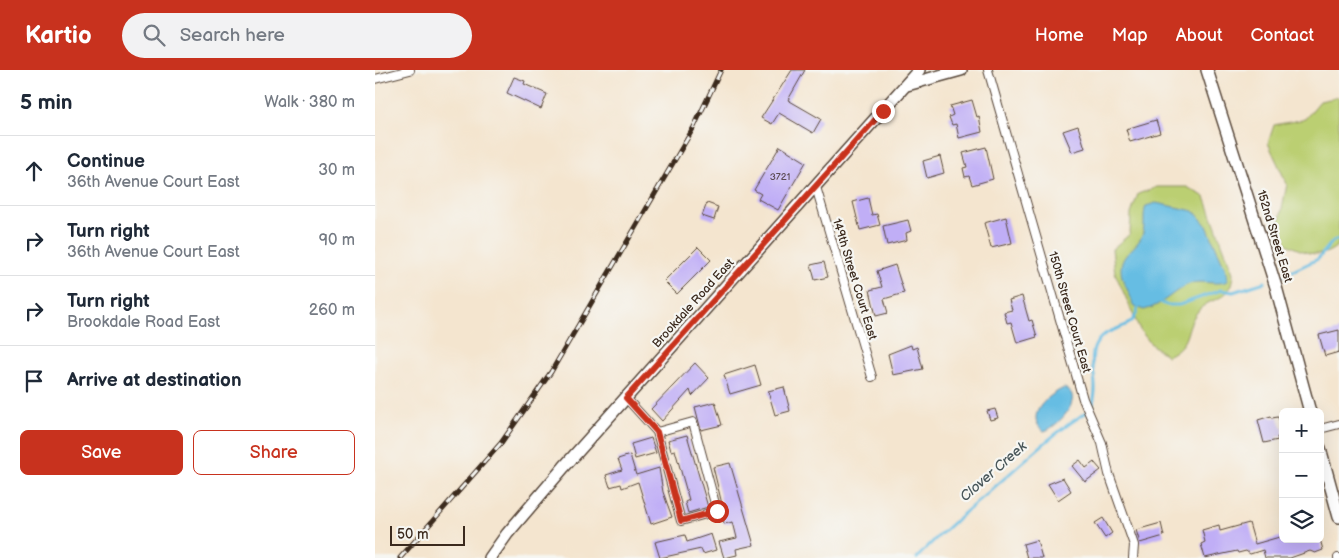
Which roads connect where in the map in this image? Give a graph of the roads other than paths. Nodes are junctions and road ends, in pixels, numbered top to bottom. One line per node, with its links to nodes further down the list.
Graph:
1 (410, 70): 6 (street)
2 (919, 70): 7 (main road, Brookdale Road East)
3 (961, 70): 7 (main road)
4 (988, 70): 18 (street, 150th Street Court East)
5 (1207, 70): 11 (main road, 152nd Street East)
6 (375, 79)
7 (907, 85): 8 (main road, Brookdale Road East)
8 (815, 187): 9 (street, 149th Street Court East); 10 (main road, Brookdale Road East)
9 (872, 376)
10 (626, 398): 14 (street); 17 (main road, Brookdale Road East)
11 (1309, 408)
12 (1339, 424): 13 (street)
13 (1324, 428)
14 (657, 432): 14 (street)
15 (1321, 453): 16 (main road)
16 (1339, 517)
17 (490, 558)
18 (1133, 558)

